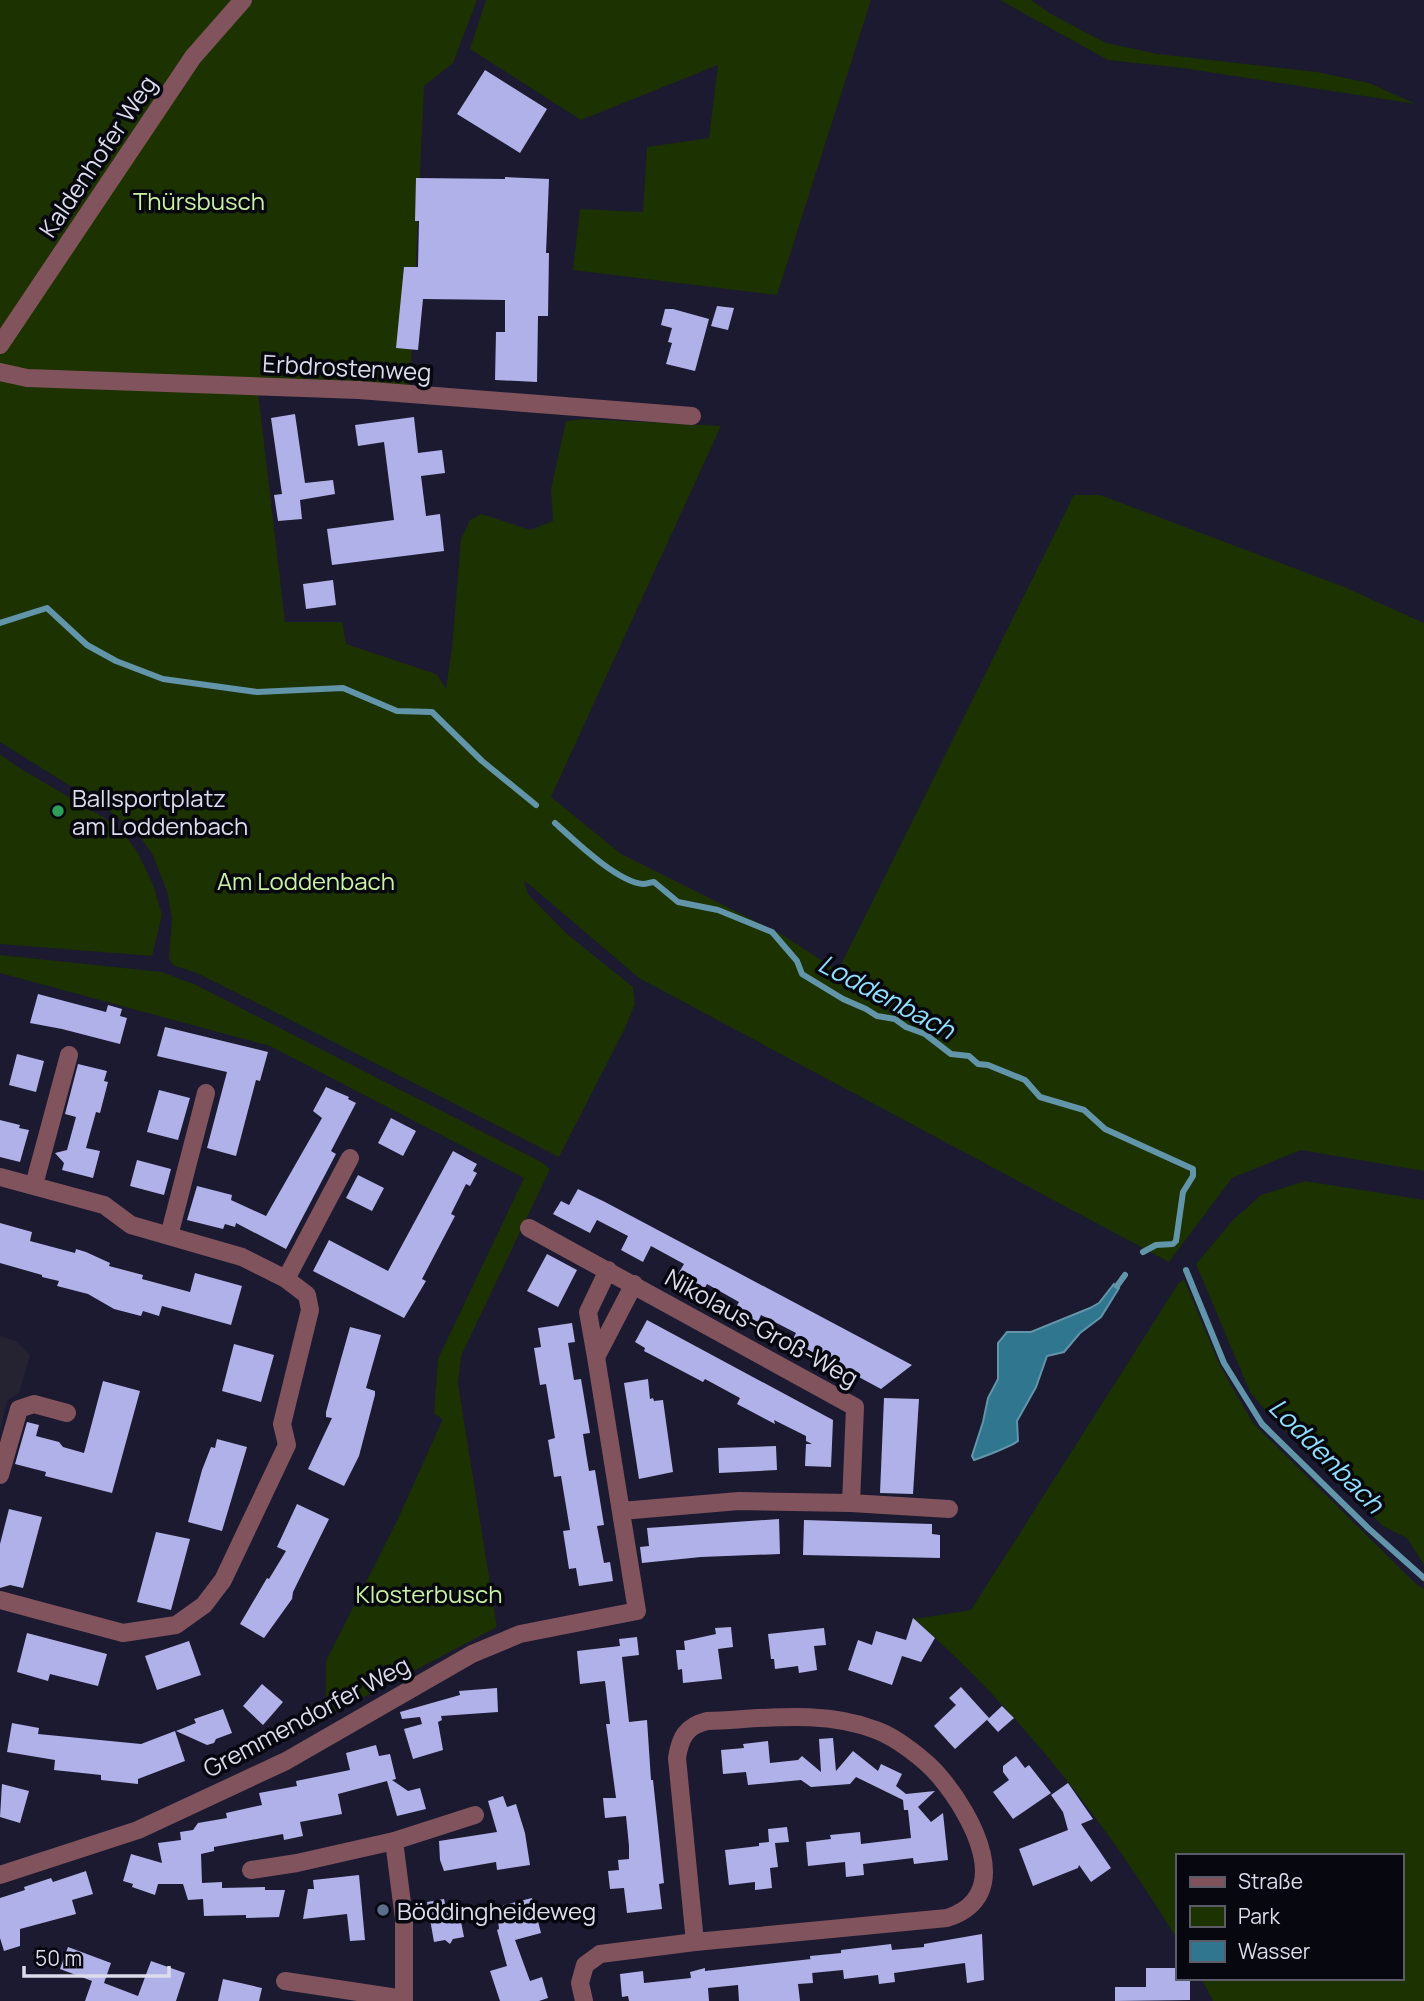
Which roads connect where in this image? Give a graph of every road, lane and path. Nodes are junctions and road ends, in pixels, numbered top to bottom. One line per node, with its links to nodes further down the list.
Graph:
1 (243, 0): 2 (street, Kaldenhofer Weg)
2 (0, 345)
3 (0, 372): 4 (street, Erbdrostenweg)
4 (692, 415)
5 (69, 1055): 9 (street)
6 (206, 1093): 11 (street)
7 (350, 1158): 13 (street)
8 (0, 1177): 9 (street)
9 (34, 1185): 11 (street)
10 (529, 1228): 12 (street, Nikolaus-Groß-Weg)
11 (169, 1236): 13 (street)
12 (608, 1270): 14 (street, Nikolaus-Groß-Weg); 15 (street)
13 (286, 1279): 21 (street)
14 (634, 1284): 15 (street, Nikolaus-Groß-Weg); 18 (street, Nikolaus-Groß-Weg)
15 (596, 1357): 20 (street)
16 (67, 1413): 17 (street)
17 (0, 1475)
18 (850, 1503): 19 (street); 20 (street)
19 (949, 1509)
20 (621, 1511): 25 (street, Gremmendorfer Weg)
21 (0, 1600)
22 (475, 1815): 23 (street)
23 (394, 1842): 24 (street); 28 (street)
24 (251, 1870)
25 (0, 1875)
26 (695, 1942): 26 (street); 29 (street)
27 (285, 1981): 28 (street)
28 (404, 2000)
29 (584, 2001)

